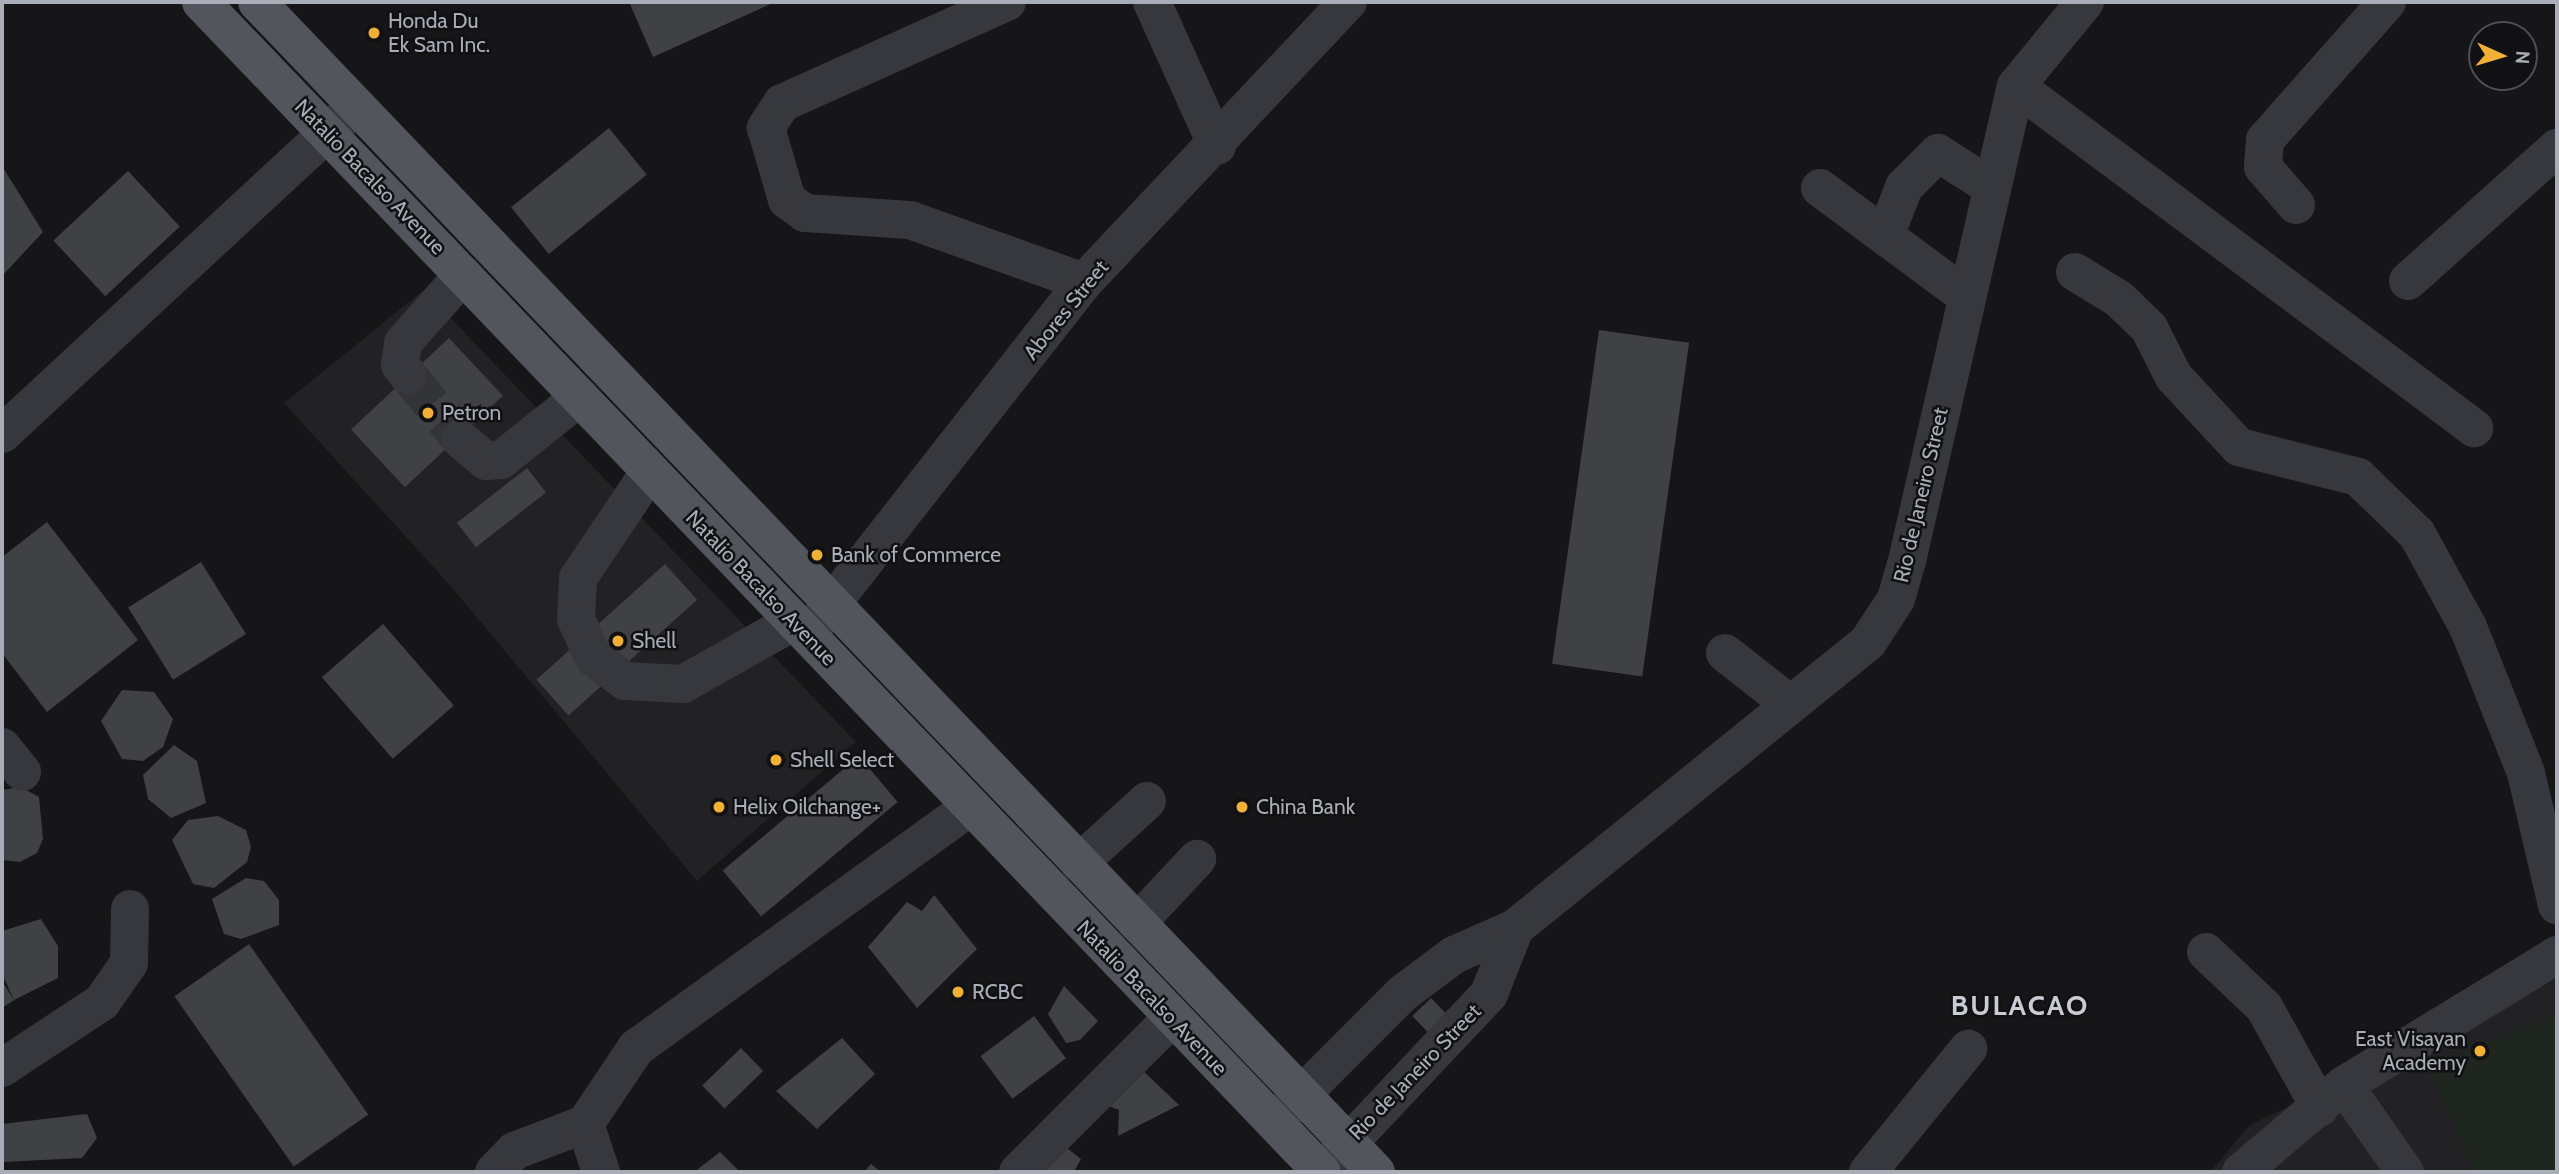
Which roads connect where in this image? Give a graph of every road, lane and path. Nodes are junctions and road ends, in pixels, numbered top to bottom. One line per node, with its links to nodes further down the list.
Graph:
1 (201, 2): 10 (main road, Natalio Bacalso Avenue)
2 (257, 2): 9 (main road, Natalio Bacalso Avenue)
3 (1007, 2): 20 (street)
4 (1152, 2): 11 (street)
5 (1348, 2): 11 (street, Abores Street)
6 (2085, 2): 8 (street, Rio de Janeiro Street)
7 (2387, 2): 15 (street)
8 (2017, 86): 13 (street, Rio de Janeiro Street); 24 (street)
9 (357, 106): 10 (street); 28 (main road, Natalio Bacalso Avenue)
10 (328, 132): 18 (main road, Natalio Bacalso Avenue); 25 (street)
11 (1217, 146): 20 (street, Abores Street)
12 (2557, 148): 19 (street)
13 (1990, 187): 16 (street); 21 (street, Rio de Janeiro Street)
14 (1819, 188): 16 (street)
15 (2296, 205)
16 (1885, 236): 21 (street)
17 (2075, 272): 36 (street)
18 (463, 275): 22 (street); 23 (main road, Natalio Bacalso Avenue)
19 (2408, 281)
20 (1084, 282): 28 (street, Abores Street)
21 (1966, 296): 31 (street, Rio de Janeiro Street)
22 (408, 375)
23 (579, 397): 26 (street); 27 (main road, Natalio Bacalso Avenue)
24 (2474, 428)
25 (2, 434)
26 (460, 439)
27 (650, 471): 29 (main road, Natalio Bacalso Avenue); 29 (street)
28 (832, 600): 29 (street, Abores Street); 35 (main road, Natalio Bacalso Avenue)
29 (799, 629): 33 (main road, Natalio Bacalso Avenue)
30 (1725, 653): 31 (street)
31 (1790, 704): 39 (street, Rio de Janeiro Street)
32 (1147, 801): 35 (street)
33 (969, 808): 42 (main road, Natalio Bacalso Avenue); 48 (street)
34 (1196, 859): 38 (street)
35 (1079, 863): 38 (main road, Natalio Bacalso Avenue)
36 (2557, 905)
37 (130, 909): 44 (street)
38 (1137, 923): 46 (main road, Natalio Bacalso Avenue)
39 (1515, 928): 46 (street, Rio de Janeiro Street); 49 (street, Rio de Janeiro Street)
40 (2206, 952): 45 (street)
41 (2557, 955): 45 (street)
42 (1171, 1019): 47 (main road, Natalio Bacalso Avenue); 52 (street)
43 (1968, 1049): 55 (street)
44 (2, 1068)
45 (2332, 1096): 56 (street); 57 (street)
46 (1304, 1097): 47 (street, Rio de Janeiro Street); 49 (main road, Natalio Bacalso Avenue)
47 (1274, 1122): 53 (main road, Natalio Bacalso Avenue)
48 (585, 1124): 50 (street); 51 (street)
49 (1348, 1142): 53 (street, Rio de Janeiro Street); 54 (main road, Natalio Bacalso Avenue)
50 (494, 1172)
51 (601, 1172)
52 (1018, 1172)
53 (1322, 1172)
54 (1376, 1172)
55 (1868, 1172)
56 (2241, 1172)
57 (2405, 1172)

